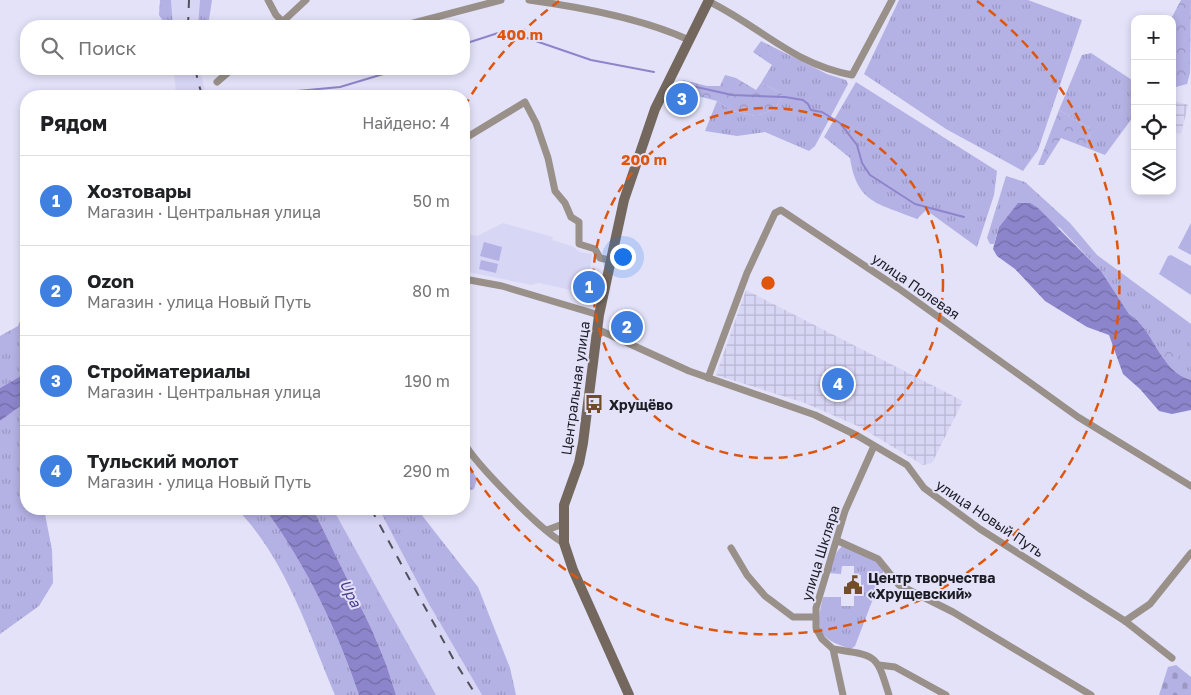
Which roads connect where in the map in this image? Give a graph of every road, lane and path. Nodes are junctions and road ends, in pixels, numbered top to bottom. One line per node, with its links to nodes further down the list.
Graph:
1 (268, 0): 7 (street)
2 (306, 0): 8 (street)
3 (501, 0): 9 (street)
4 (529, 0): 10 (street)
5 (892, 0): 6 (street)
6 (708, 1): 10 (main road, Центральная улица)
7 (279, 20)
8 (287, 20)
9 (425, 20)
10 (689, 40): 14 (main road, Центральная улица)
11 (225, 75): 12 (street)
12 (217, 82)
13 (470, 135): 14 (street)
14 (609, 260): 16 (main road, Центральная улица)
15 (470, 280): 16 (street)
16 (599, 315): 17 (main road, Центральная улица)
17 (597, 329): 18 (street, улица Новый Путь); 22 (main road, Центральная улица)
18 (708, 378): 19 (street, улица Новый Путь); 21 (street, улица Полевая)
19 (874, 446): 24 (street, улица Шкляра); 29 (street, улица Новый Путь)
20 (470, 451): 23 (street)
21 (1191, 486)
22 (563, 524): 23 (street); 25 (main road, Центральная улица)
23 (547, 530): 25 (street)
24 (838, 541): 28 (street, улица Шкляра); 37 (street)
25 (564, 543): 33 (main road, Центральная улица)
26 (731, 548): 28 (street)
27 (1191, 553): 29 (street)
28 (815, 617): 30 (street, улица Шкляра)
29 (1125, 621): 31 (street, улица Новый Путь)
30 (833, 648): 32 (street); 34 (street, улица Шкляра)
31 (1172, 658)
32 (879, 665): 35 (street); 36 (street)
33 (629, 695)
34 (843, 695)
35 (889, 695)
36 (946, 695)
37 (1091, 695)

